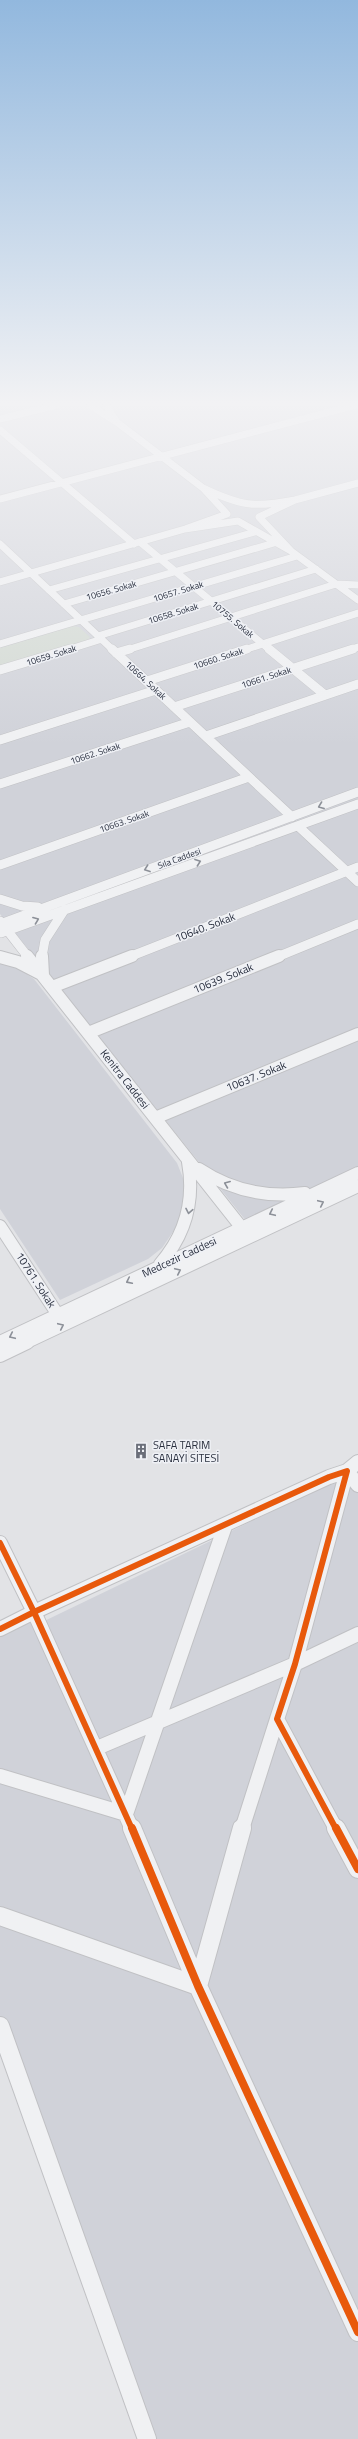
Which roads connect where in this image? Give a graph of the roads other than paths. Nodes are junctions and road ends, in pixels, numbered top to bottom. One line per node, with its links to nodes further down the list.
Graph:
1 (107, 519): 9 (street, 10755. Sokak)
2 (214, 519): 7 (street)
3 (232, 519): 6 (street)
4 (255, 519): 6 (street)
5 (261, 519): 12 (street)
6 (238, 521): 7 (street); 8 (street)
7 (185, 529): 9 (street)
8 (255, 532): 10 (street); 13 (street)
9 (137, 543): 13 (street, 10755. Sokak); 16 (street)
10 (274, 543): 12 (street); 15 (street, 10656. Sokak)
11 (0, 544): 16 (street, 10664. Sokak)
12 (294, 553): 14 (street); 20 (street, 10657. Sokak)
13 (160, 558): 15 (street, 10755. Sokak); 21 (street)
14 (316, 569): 18 (street); 23 (street, 10658. Sokak)
15 (175, 571): 20 (street, 10755. Sokak); 24 (street, 10656. Sokak)
16 (31, 573): 17 (street); 21 (street, 10664. Sokak)
17 (0, 582)
18 (336, 584): 19 (street); 22 (street); 26 (street)
19 (358, 585)
20 (194, 586): 23 (street, 10755. Sokak); 27 (street, 10657. Sokak)
21 (49, 590): 24 (street, 10664. Sokak)
22 (358, 600)
23 (212, 601): 26 (street, 10755. Sokak); 28 (street, 10658. Sokak)
24 (64, 604): 27 (street, 10664. Sokak)
25 (358, 613): 30 (street, 10660. Sokak)
26 (231, 617): 30 (street, 10755. Sokak); 32 (street)
27 (81, 620): 28 (street, 10664. Sokak); 29 (street)
28 (100, 638): 32 (street, 10664. Sokak); 34 (street, 10659. Sokak)
29 (0, 644)
30 (263, 644): 33 (street, 10755. Sokak); 35 (street, 10660. Sokak)
31 (358, 647): 33 (street, 10661. Sokak)
32 (116, 653): 35 (street, 10664. Sokak)
33 (292, 668): 38 (street, 10755. Sokak); 39 (street, 10661. Sokak)
34 (0, 670)
35 (147, 681): 37 (street, 10664. Sokak)
36 (358, 684): 38 (street)
37 (156, 690): 39 (street, 10664. Sokak); 42 (street)
38 (325, 695): 41 (street)
39 (174, 707): 40 (street, 10664. Sokak)
40 (190, 722): 41 (street, 10664. Sokak); 44 (street, 10662. Sokak)
41 (206, 736): 43 (street, 10664. Sokak)
42 (0, 740)
43 (249, 777): 47 (street, 10664. Sokak); 49 (street, 10663. Sokak)
44 (0, 784)
45 (358, 792): 47 (street, Sıla Caddesi, one-way to 47)
46 (358, 804): 48 (street)
47 (292, 817): 54 (street, Sıla Caddesi, one-way to 54)
48 (298, 826): 51 (street); 55 (street, one-way to 48)
49 (0, 865)
50 (358, 867): 51 (street, 10640. Sokak)
51 (346, 871): 52 (street); 60 (street, 10640. Sokak)
52 (358, 882)
53 (0, 898): 54 (street)
54 (42, 907): 57 (street, Sıla Caddesi)
55 (65, 910): 57 (street, one-way to 55); 59 (street)
56 (358, 924): 61 (street, 10639. Sokak)
57 (2, 927): 59 (street, Kenitra Caddesi)
58 (0, 957): 59 (street)
59 (43, 975): 60 (street, Kenitra Caddesi)
60 (52, 987): 61 (street, Kenitra Caddesi)
61 (88, 1033): 63 (street, Kenitra Caddesi)
62 (358, 1034): 63 (street, 10637. Sokak)
63 (155, 1118): 64 (street, Kenitra Caddesi)
64 (187, 1158): 67 (street, one-way to 64); 69 (street, Kenitra Caddesi); 71 (street, one-way to 71)
65 (358, 1173): 67 (street, Medcezir Caddesi)
66 (358, 1186): 70 (street, Medcezir Caddesi, one-way to 66)
67 (320, 1190): 69 (street, Medcezir Caddesi, one-way to 69)
68 (0, 1226): 72 (street, 10761. Sokak)
69 (242, 1227): 70 (street, Kenitra Caddesi); 71 (street, Medcezir Caddesi)
70 (249, 1237): 74 (street, Medcezir Caddesi, one-way to 70)
71 (156, 1268): 72 (street, Medcezir Caddesi, one-way to 72)
72 (58, 1315): 73 (street, Medcezir Caddesi, one-way to 73)
73 (0, 1342)
74 (0, 1355)
75 (353, 1467): 76 (street); 77 (street); 82 (street)
76 (358, 1485)
77 (225, 1526): 79 (street); 84 (street)
78 (0, 1543): 79 (street)
79 (34, 1612): 80 (street); 85 (street)
80 (0, 1630)
81 (358, 1634): 82 (street)
82 (294, 1664): 83 (street); 84 (street)
83 (277, 1719): 88 (street); 90 (street)
84 (157, 1724): 85 (street); 87 (street)
85 (97, 1748): 87 (street)
86 (0, 1776): 87 (street)
87 (126, 1814): 90 (street)
88 (358, 1869)
89 (0, 1916): 90 (street)
90 (198, 1986): 92 (street)
91 (0, 2026): 93 (street)
92 (358, 2332)
93 (147, 2439)

